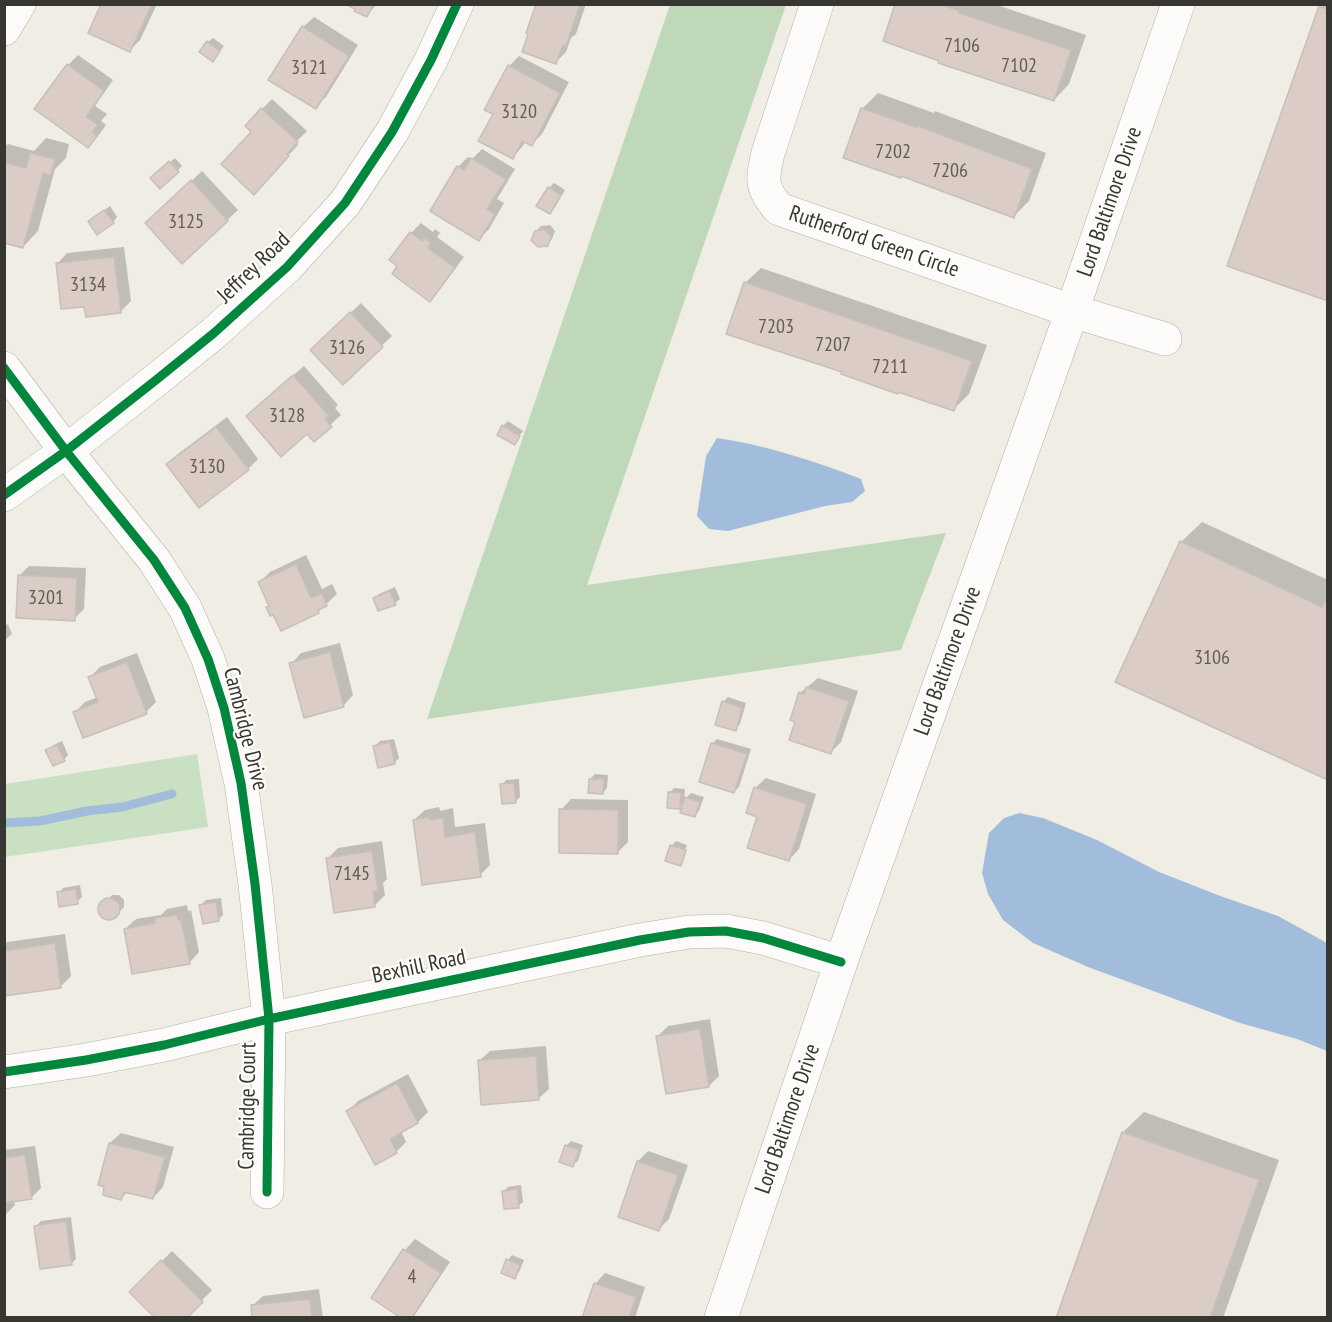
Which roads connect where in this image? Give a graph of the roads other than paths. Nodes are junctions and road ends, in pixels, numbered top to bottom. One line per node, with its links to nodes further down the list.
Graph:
1 (19, 4): 5 (street)
2 (457, 4): 9 (street, Jeffrey Road)
3 (817, 4): 6 (street, Rutherford Green Circle)
4 (1178, 5): 6 (street, Lord Baltimore Drive)
5 (4, 28)
6 (1072, 311): 7 (street, Rutherford Green Circle); 11 (street, Lord Baltimore Drive)
7 (1166, 339)
8 (4, 368): 9 (street, Cambridge Drive)
9 (66, 451): 10 (street, Jeffrey Road); 12 (street, Cambridge Drive)
10 (4, 495)
11 (841, 962): 12 (street, Bexhill Road); 15 (street, Lord Baltimore Drive)
12 (269, 1019): 13 (street, Bexhill Road); 14 (street, Cambridge Court)
13 (4, 1072)
14 (267, 1192)
15 (721, 1317)

